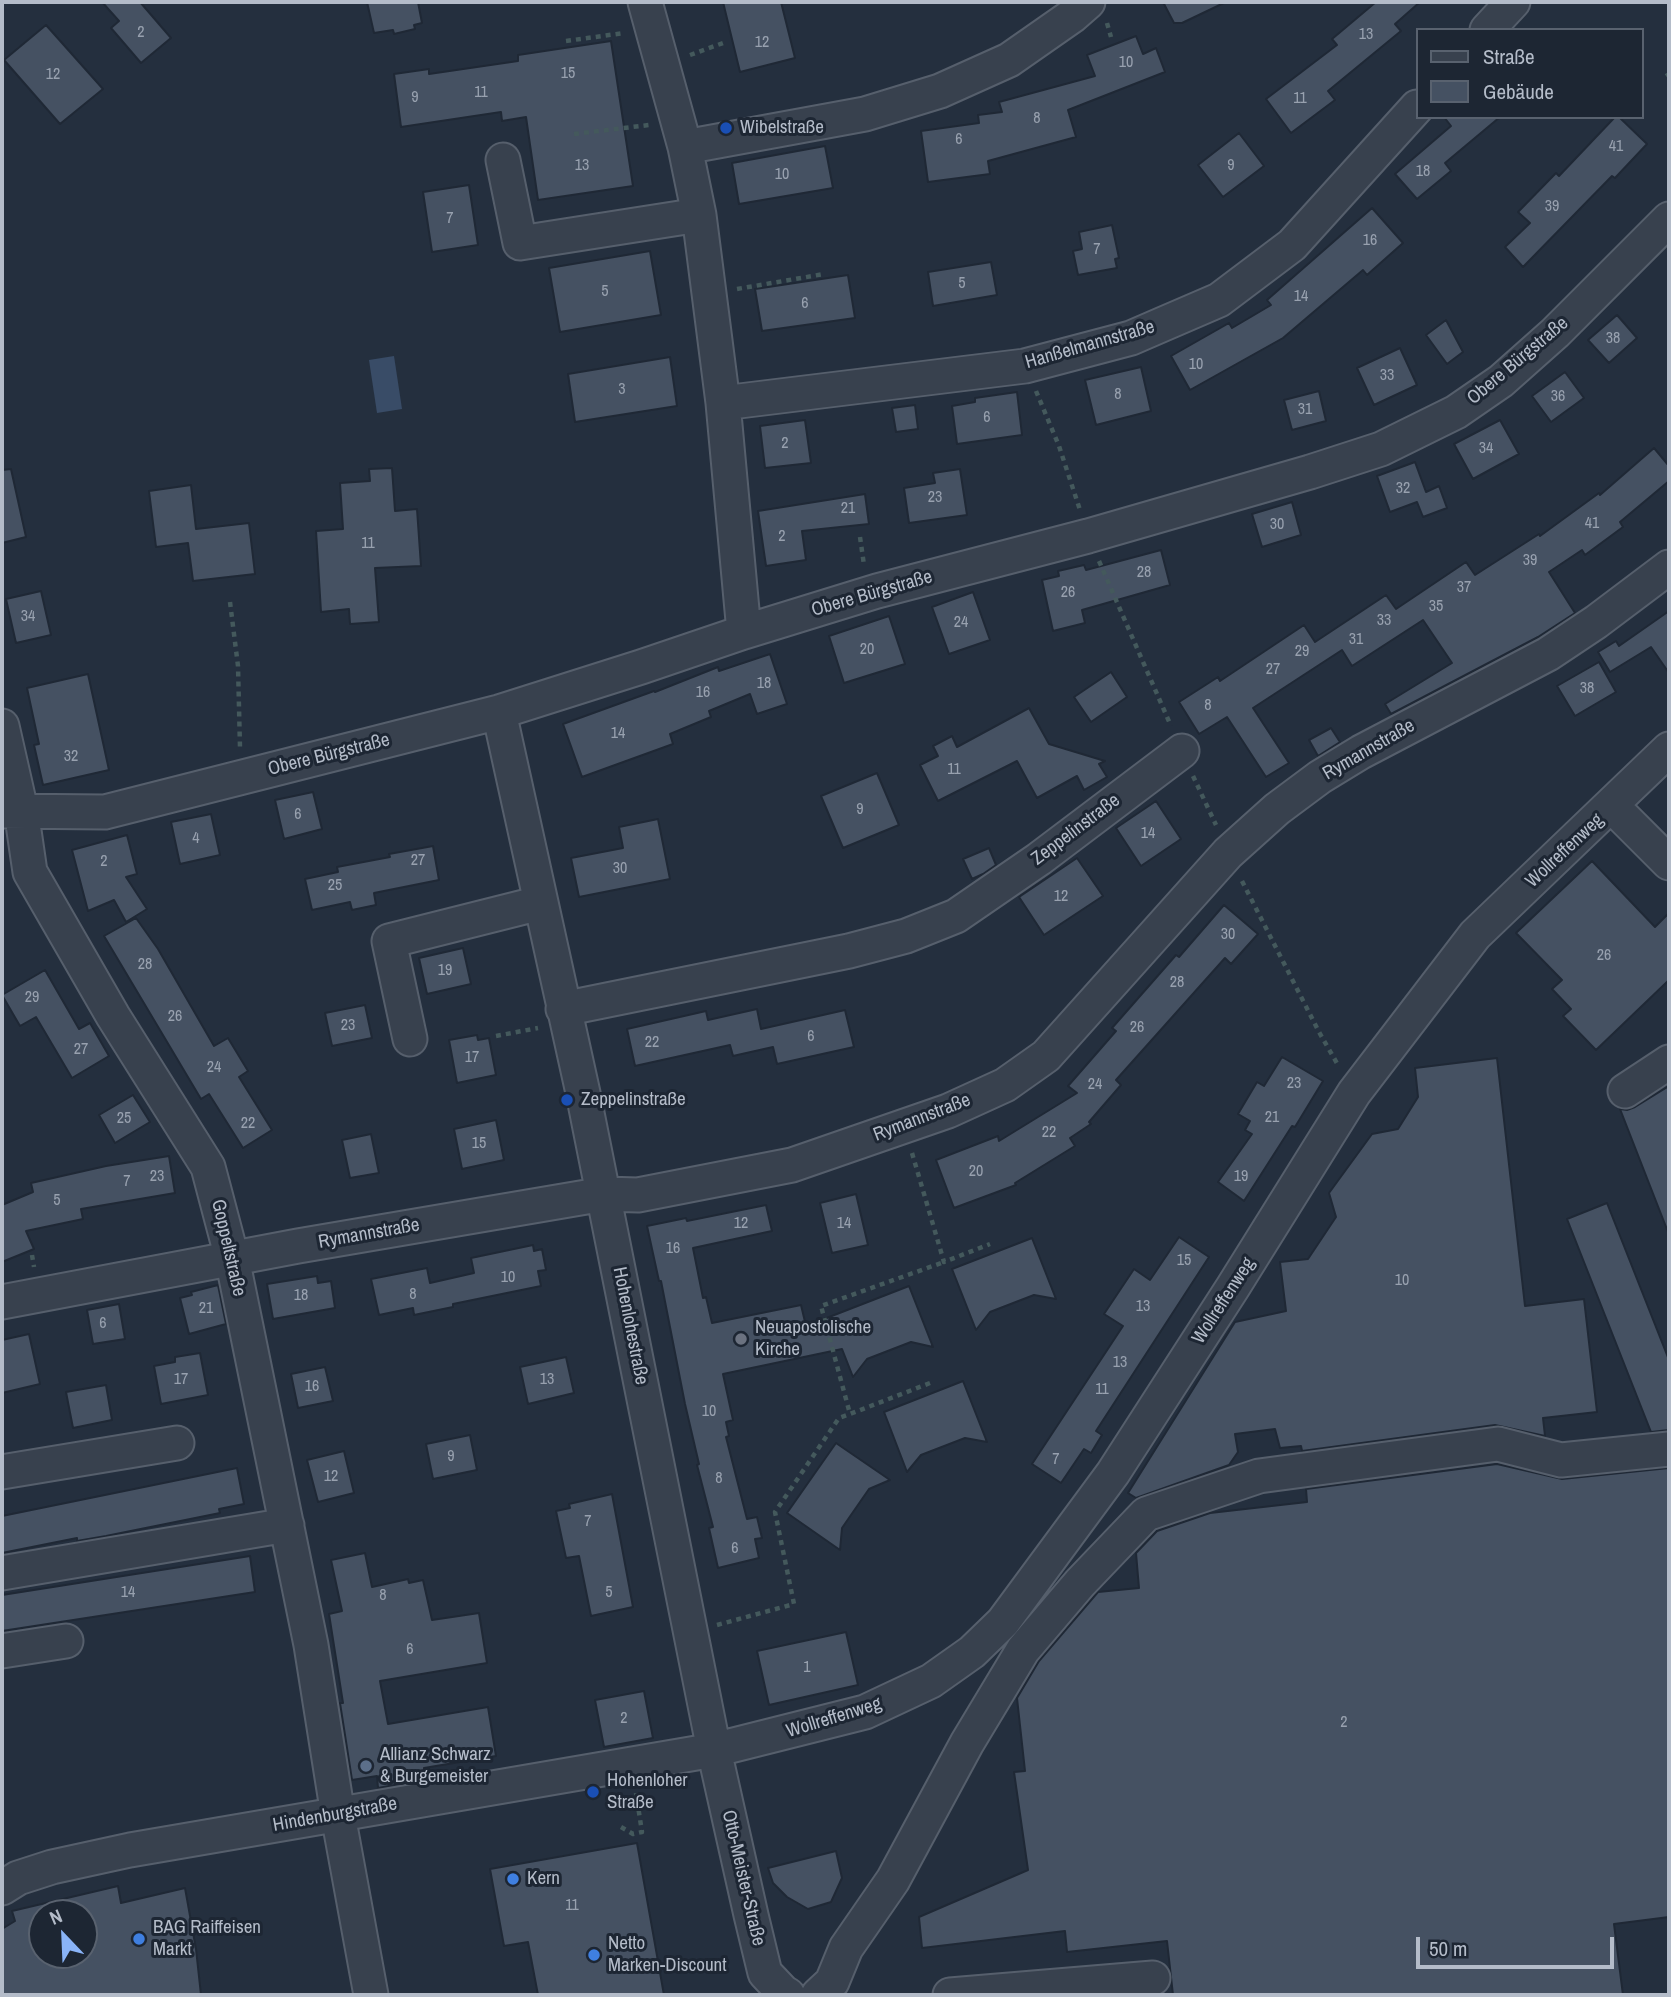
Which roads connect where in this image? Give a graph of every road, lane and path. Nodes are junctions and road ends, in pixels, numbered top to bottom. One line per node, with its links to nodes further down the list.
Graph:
1 (1088, 2): 8 (street)
2 (1513, 2): 4 (street)
3 (649, 16): 5 (path); 8 (street)
4 (1490, 28)
5 (566, 41)
6 (1416, 108): 14 (street, Hanßelmannstraße)
7 (574, 134): 8 (path)
8 (681, 134): 10 (street)
9 (503, 160): 10 (street)
10 (699, 215): 13 (street)
11 (1669, 219): 17 (street, Obere Bürgstraße)
12 (824, 274): 13 (path)
13 (709, 294): 14 (street)
14 (723, 403): 17 (street)
15 (1669, 567): 32 (street, Rymannstraße)
16 (230, 601): 22 (path)
17 (744, 632): 18 (street, Obere Bürgstraße)
18 (499, 712): 22 (street, Obere Bürgstraße); 26 (street, Hohenlohestraße)
19 (2, 726): 24 (street, Goppeltstraße)
20 (1669, 749): 23 (street, Wollreffenweg)
21 (1182, 751): 27 (street, Zeppelinstraße)
22 (245, 777): 24 (street, Obere Bürgstraße)
23 (1612, 806): 25 (street); 48 (street, Wollreffenweg)
24 (11, 811): 35 (street, Goppeltstraße)
25 (1669, 863)
26 (540, 903): 27 (street, Hohenlohestraße); 29 (street)
27 (565, 1016): 28 (path); 33 (street, Hohenlohestraße)
28 (496, 1035)
29 (410, 1039)
30 (1669, 1062): 31 (street)
31 (1625, 1091)
32 (904, 1126): 33 (street, Rymannstraße); 36 (path)
33 (604, 1194): 35 (street, Rymannstraße); 45 (street, Hohenlohestraße)
34 (990, 1244): 36 (path)
35 (232, 1258): 37 (street, Rymannstraße); 43 (street, Goppeltstraße)
36 (944, 1262): 39 (path)
37 (2, 1302)
38 (930, 1383): 39 (path)
39 (850, 1414): 45 (path)
40 (177, 1443): 42 (street)
41 (1669, 1449): 56 (street)
42 (2, 1472)
43 (286, 1525): 44 (street); 50 (street, Goppeltstraße)
44 (2, 1573)
45 (691, 1632): 48 (street, Hohenlohestraße)
46 (66, 1641): 47 (street)
47 (2, 1651)
48 (714, 1750): 49 (street, Hindenburgstraße); 55 (street, Otto-Meister-Straße)
49 (632, 1765): 50 (street, Hindenburgstraße); 51 (path)
50 (338, 1815): 52 (street, Hindenburgstraße); 54 (street, Goppeltstraße)
51 (621, 1827)
52 (2, 1888)
53 (1153, 1978): 57 (street)
54 (371, 1995)
55 (788, 1995)
56 (818, 1995)
57 (950, 1995)

